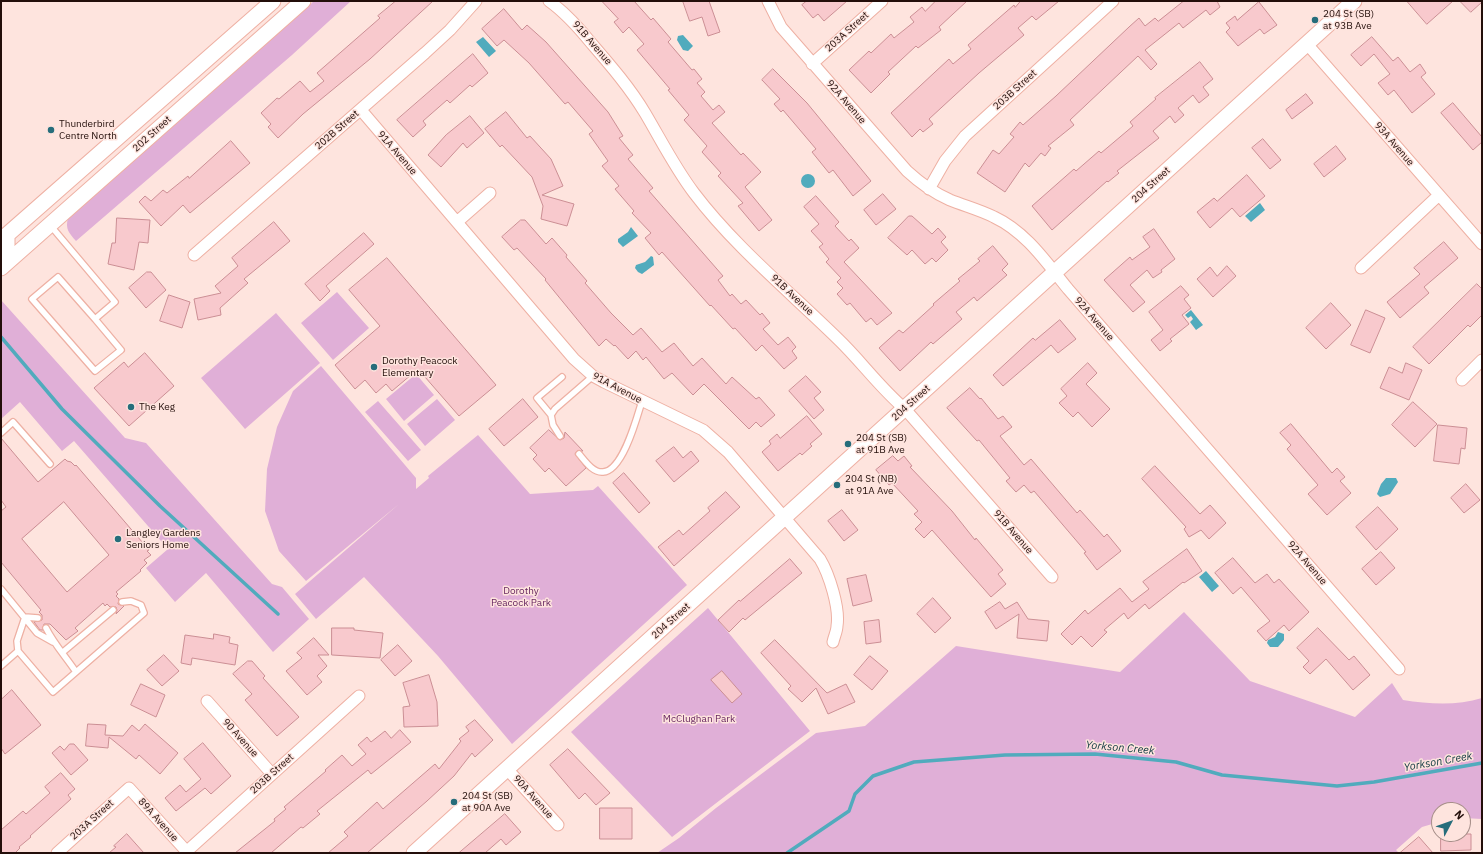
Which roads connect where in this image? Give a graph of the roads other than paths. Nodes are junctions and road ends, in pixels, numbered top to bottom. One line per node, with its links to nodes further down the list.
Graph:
1 (303, 1): 9 (street, 202 Street)
2 (476, 1): 12 (street, 202B Street)
3 (549, 1): 31 (street, 91B Avenue)
4 (768, 1): 11 (street, 92A Avenue)
5 (882, 1): 11 (street, 203A Street)
6 (1112, 1): 13 (street, 203B Street)
7 (1354, 1): 10 (street, 204 Street)
8 (269, 2): 9 (street); 18 (street, 202 Street)
9 (282, 19): 17 (street, 202 Street)
10 (1307, 44): 15 (street, 93A Avenue); 24 (street, 204 Street)
11 (812, 64): 13 (street, 92A Avenue)
12 (360, 110): 16 (street, 91A Avenue); 21 (street, 202B Street)
13 (929, 189): 24 (street, 92A Avenue)
14 (490, 193): 16 (street)
15 (1439, 195): 19 (street, 93A Avenue); 23 (street)
16 (457, 222): 27 (street, 91A Avenue)
17 (50, 224): 22 (street, 202 Street); 25 (lane)
18 (4, 235): 20 (street)
19 (1482, 244)
20 (1, 254)
21 (194, 255)
22 (1, 268)
23 (1361, 268)
24 (1055, 272): 31 (street, 204 Street); 50 (street, 92A Avenue)
25 (95, 320): 25 (lane)
26 (1482, 360): 29 (street)
27 (593, 376): 30 (street, 91A Avenue); 32 (lane)
28 (562, 377): 32 (lane)
29 (1462, 380)
30 (642, 401): 35 (lane); 37 (street, 91A Avenue)
31 (905, 409): 37 (street, 204 Street); 38 (street, 91B Avenue)
32 (551, 415): 34 (lane)
33 (1, 433): 36 (lane)
34 (560, 436)
35 (579, 454)
36 (50, 464)
37 (785, 517): 46 (street, 91A Avenue); 54 (street, 204 Street)
38 (1052, 577)
39 (1, 589): 42 (lane)
40 (122, 602): 51 (lane)
41 (113, 610): 48 (lane)
42 (25, 617): 43 (lane); 45 (lane); 47 (lane)
43 (38, 618)
44 (46, 628): 45 (lane)
45 (53, 642): 48 (lane)
46 (833, 642)
47 (18, 652): 49 (lane); 51 (lane)
48 (63, 652): 51 (lane)
49 (1, 666)
50 (1399, 669)
51 (76, 672)
52 (359, 696): 55 (street, 203B Street)
53 (207, 701): 55 (street, 90 Avenue)
54 (507, 769): 57 (street, 90A Avenue); 60 (street, 204 Street)
55 (272, 774): 58 (street, 203B Street)
56 (129, 788): 58 (street, 89A Avenue); 59 (street, 203A Street)
57 (558, 826)
58 (187, 852)
59 (56, 853)
60 (414, 853)

